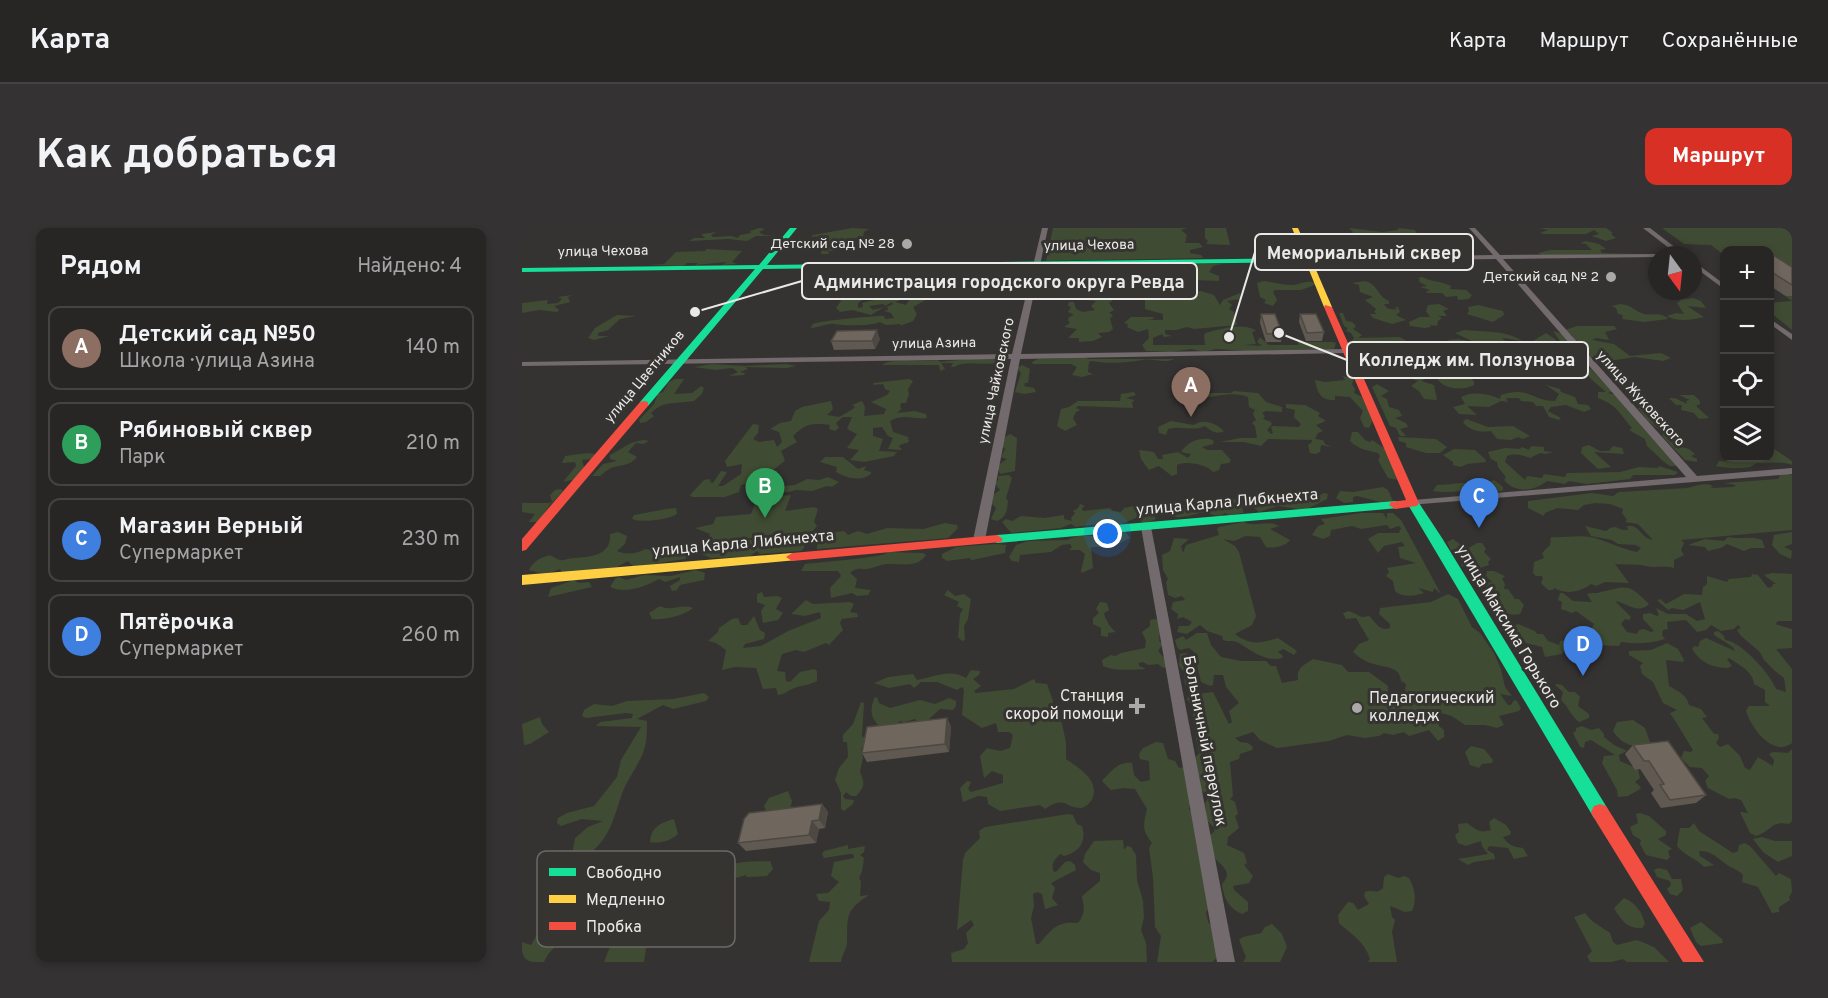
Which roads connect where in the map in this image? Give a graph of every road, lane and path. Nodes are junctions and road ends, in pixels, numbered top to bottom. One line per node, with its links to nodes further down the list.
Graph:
1 (794, 228): 11 (street, улица Цветников)
2 (1045, 228): 10 (street, улица Чайковского)
3 (1295, 228): 9 (street, улица Максима Горького)
4 (1472, 228): 8 (street, улица Жуковского)
5 (1646, 228): 6 (street)
6 (1670, 246)
7 (1648, 255): 8 (street, улица Чехова)
8 (1497, 257): 9 (street, улица Чехова); 22 (street, улица Жуковского)
9 (1308, 260): 10 (street, улица Чехова); 17 (street, улица Максима Горького)
10 (1039, 263): 11 (street, улица Чехова); 18 (street, улица Чайковского)
11 (760, 267): 12 (street, улица Чехова); 19 (street, улица Цветников)
12 (522, 270)
13 (1702, 270): 14 (street)
14 (1720, 283)
15 (1774, 324): 16 (street)
16 (1792, 338)
17 (1346, 351): 18 (street, улица Азина); 23 (street, улица Максима Горького)
18 (1016, 356): 19 (street, улица Азина); 25 (street, улица Чайковского)
19 (680, 362): 20 (street, улица Азина); 26 (street, улица Цветников)
20 (522, 364)
21 (1792, 471): 22 (street, улица Карла Либкнехта)
22 (1694, 479): 23 (street, улица Карла Либкнехта)
23 (1413, 503): 24 (street, улица Карла Либкнехта); 29 (street, улица Максима Горького)
24 (1146, 526): 25 (street, улица Карла Либкнехта); 28 (street, Больничный переулок)
25 (979, 540): 27 (street, улица Карла Либкнехта)
26 (522, 548)
27 (522, 579)
28 (1226, 962)
29 (1694, 962)

